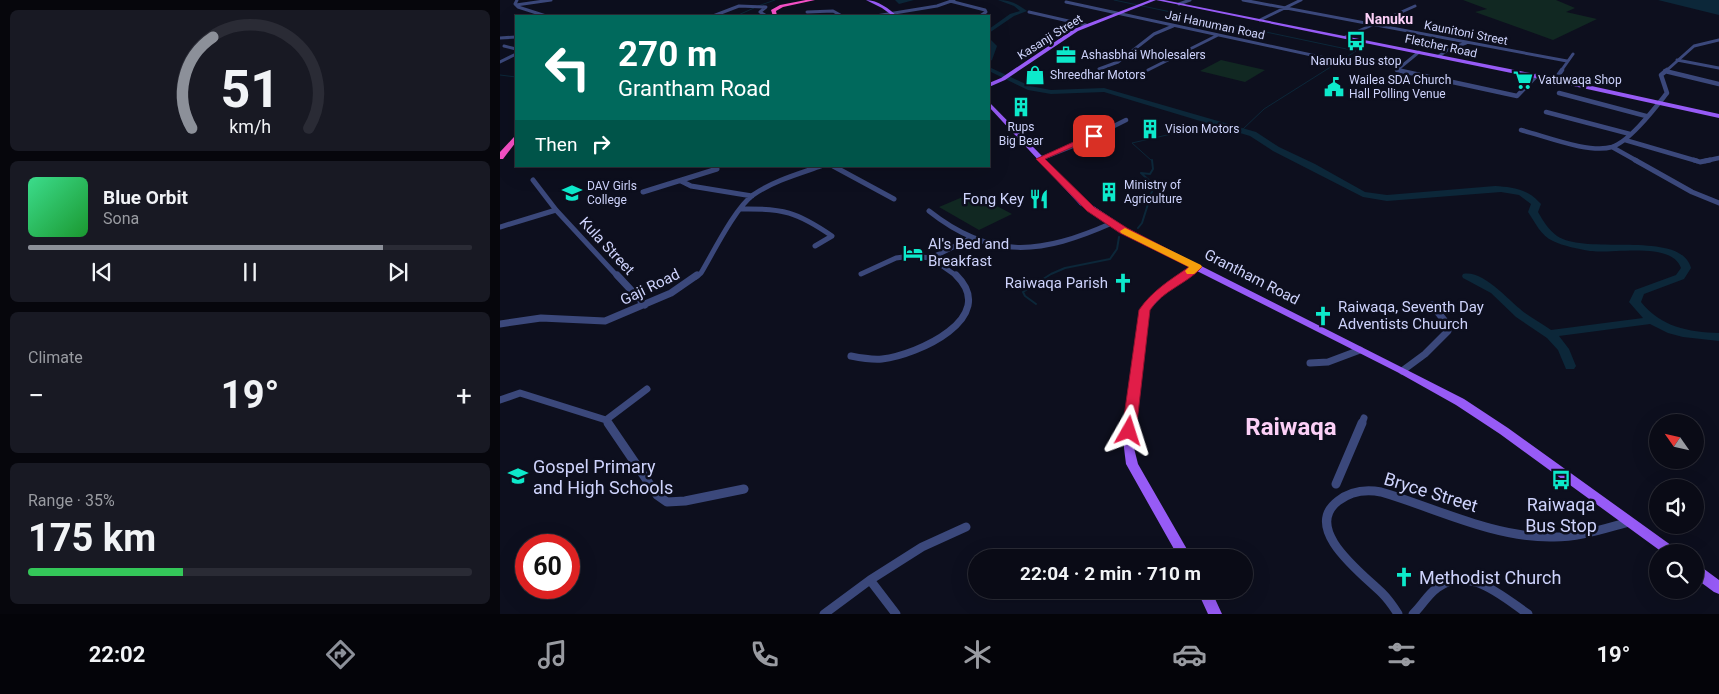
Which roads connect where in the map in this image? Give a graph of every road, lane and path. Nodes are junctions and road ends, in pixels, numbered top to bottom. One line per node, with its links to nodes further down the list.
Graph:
1 (517, 0): 14 (street)
2 (551, 0): 14 (street)
3 (805, 0): 22 (highway)
4 (813, 0): 23 (highway)
5 (868, 0): 25 (main road)
6 (1154, 0): 19 (main road, Kasanji Street)
7 (1158, 0): 13 (main road, Fletcher Road)
8 (1190, 0): 13 (street)
9 (1243, 0): 16 (street, Kaunitoni Street)
10 (1301, 0): 16 (street)
11 (952, 1): 25 (street); 26 (street)
12 (1066, 2): 19 (street, Jai Hanuman Road)
13 (1179, 4): 27 (main road, Fletcher Road)
14 (515, 6): 20 (street)
15 (1415, 6): 28 (street)
16 (1285, 8): 27 (street); 28 (street, Kaunitoni Street)
17 (807, 12): 24 (street)
18 (1028, 12): 29 (street)
19 (1118, 13): 29 (main road, Kasanji Street); 30 (street, Jai Hanuman Road)
20 (544, 15)
21 (716, 15): 22 (street)
22 (768, 15)
23 (775, 15)
24 (840, 15)
25 (893, 15)
26 (982, 15)
27 (1260, 20): 33 (main road, Fletcher Road)
28 (1375, 24): 33 (street); 36 (street, Kaunitoni Street)
29 (1086, 25): 54 (main road, Kasanji Street)
30 (1174, 25): 31 (street, Jai Hanuman Road); 50 (street)
31 (1218, 35): 45 (street, Jai Hanuman Road); 51 (street)
32 (515, 37): 34 (street)
33 (1345, 37): 41 (main road, Fletcher Road)
34 (500, 38)
35 (1719, 40): 37 (street)
36 (1469, 42): 44 (street); 47 (street, Kaunitoni Street)
37 (1708, 42): 39 (street); 46 (street)
38 (504, 46): 40 (street)
39 (1719, 46)
40 (515, 49)
41 (1419, 52): 44 (main road, Fletcher Road); 53 (street)
42 (515, 54): 48 (street)
43 (1573, 54): 47 (street)
44 (1439, 56): 53 (main road, Fletcher Road)
45 (1330, 59)
46 (1677, 60): 49 (street); 52 (street)
47 (1567, 61): 55 (street)
48 (500, 62)
49 (1719, 68)
50 (1099, 69)
51 (1148, 70)
52 (1665, 71): 56 (street); 60 (street)
53 (1536, 76): 55 (main road, Fletcher Road)
54 (1003, 79): 57 (main road, Kasanji Street); 58 (main road, Kasanji Street)
55 (1555, 80): 60 (main road, Fletcher Road)
56 (1719, 84)
57 (990, 85)
58 (990, 88)
59 (1559, 93): 63 (street)
60 (1660, 103): 63 (street); 64 (main road, Fletcher Road)
61 (990, 105): 75 (main road, Grantham Road)
62 (1546, 112): 68 (street)
63 (1646, 116): 68 (street)
64 (1719, 116)
65 (1126, 120): 75 (street)
66 (1521, 130): 71 (street)
67 (515, 133): 72 (highway)
68 (1630, 134): 70 (street)
69 (515, 139): 73 (highway)
70 (1625, 140): 71 (street); 74 (street)
71 (1612, 147): 84 (street)
72 (500, 150)
73 (500, 156)
74 (1719, 158)
75 (1040, 159): 88 (main road, Grantham Road)
76 (818, 167): 82 (street, Gaji Road)
77 (836, 167): 83 (street)
78 (717, 169): 80 (street)
79 (533, 180): 86 (street, Kula Street)
80 (681, 181): 81 (street); 82 (street)
81 (643, 192)
82 (752, 196): 85 (street, Gaji Road)
83 (894, 199)
84 (1719, 203)
85 (740, 209): 91 (street); 96 (street, Gaji Road)
86 (556, 210): 89 (street); 96 (street, Kula Street)
87 (929, 212): 90 (street)
88 (1112, 223): 90 (street); 93 (main road, Grantham Road)
89 (500, 227)
90 (971, 238): 92 (street)
91 (815, 246)
92 (931, 258): 94 (street); 99 (street)
93 (1197, 267): 98 (main road, Grantham Road); 111 (main road)
94 (861, 274)
95 (1432, 305): 101 (street)
96 (645, 306): 97 (street, Gaji Road)
97 (500, 324)
98 (1360, 350): 100 (street); 101 (main road, Grantham Road)
99 (851, 356)
100 (1310, 363)
101 (1402, 371): 108 (main road, Grantham Road)
102 (647, 389): 105 (street)
103 (500, 400): 105 (street)
104 (1364, 418): 106 (street)
105 (606, 420): 107 (street)
106 (1336, 484)
107 (744, 489)
108 (1630, 522): 110 (main road, Grantham Road); 119 (street, Bryce Street)
109 (966, 527): 113 (street)
110 (1660, 544)
111 (1181, 549)
112 (1704, 577): 114 (main road)
113 (870, 580): 116 (street); 117 (street)
114 (1719, 588)
115 (1208, 599): 118 (main road)
116 (824, 614)
117 (896, 614)
118 (1215, 614)
119 (1398, 614)
120 (1413, 614): 121 (street)
121 (1528, 614)

